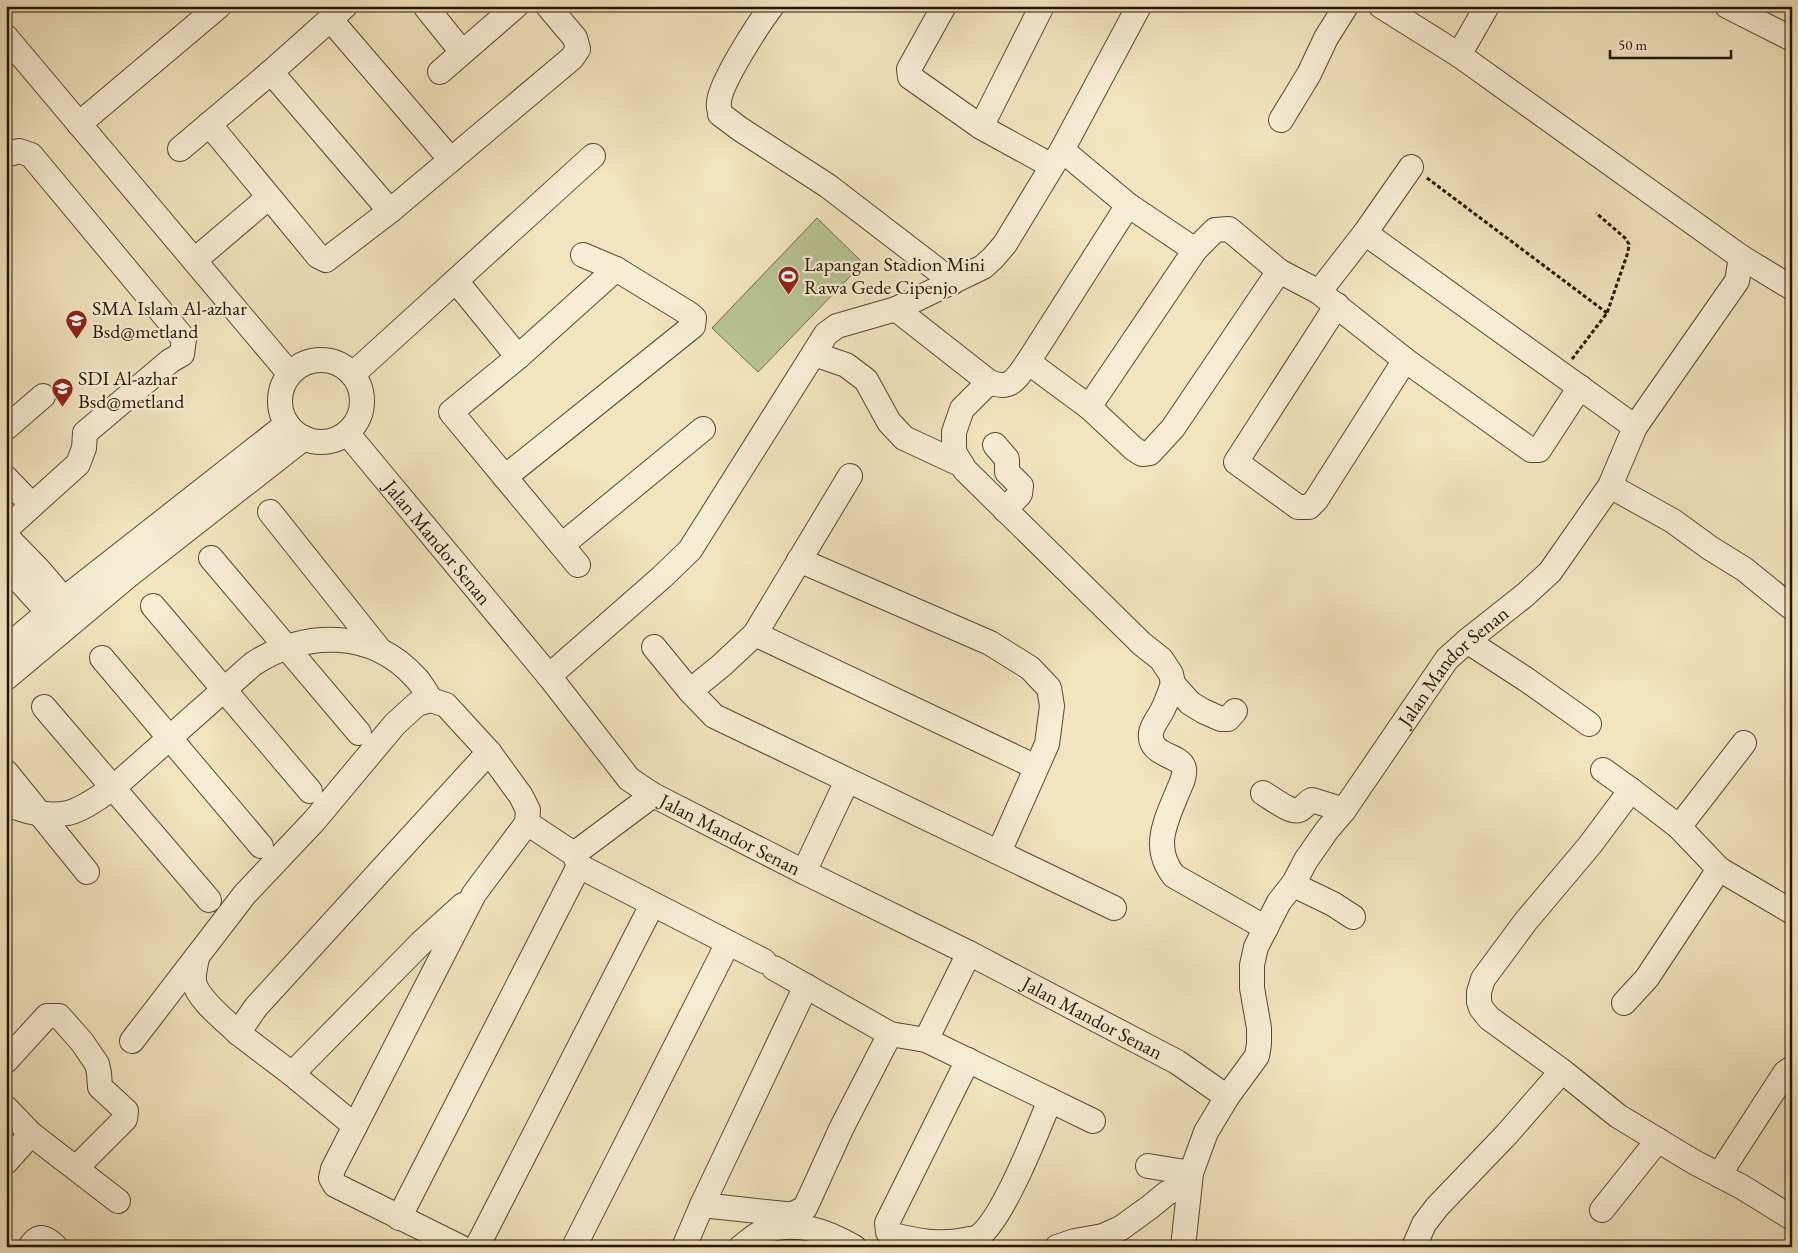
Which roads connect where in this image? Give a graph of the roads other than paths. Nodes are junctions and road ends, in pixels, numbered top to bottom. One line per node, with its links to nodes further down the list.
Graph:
1 (219, 6): 21 (street)
2 (425, 6): 16 (street)
3 (516, 6): 16 (street)
4 (548, 6): 28 (street)
5 (772, 6): 41 (street)
6 (944, 6): 23 (street)
7 (1042, 6): 23 (street)
8 (1139, 6): 27 (street)
9 (1346, 6): 20 (street)
10 (1381, 6): 17 (street)
11 (1487, 6): 17 (street)
12 (1727, 6): 15 (street)
13 (337, 13): 18 (street); 28 (street)
14 (6, 37): 21 (street)
15 (1792, 40)
16 (462, 52): 19 (street)
17 (1459, 54): 36 (street)
18 (272, 72): 22 (street); 32 (street)
19 (440, 72)
20 (1281, 120)
21 (79, 124): 37 (street)
22 (209, 124): 24 (street); 30 (street)
23 (982, 127): 27 (street)
24 (180, 149)
25 (6, 155): 66 (street)
26 (593, 156): 40 (street)
27 (1057, 158): 31 (street); 41 (street)
28 (451, 160): 32 (street)
29 (1411, 167): 33 (street)
30 (269, 197): 32 (street); 37 (street)
31 (1128, 205): 34 (street); 48 (street)
32 (390, 212)
33 (1365, 233): 43 (street); 52 (street)
34 (1195, 250): 39 (street); 54 (street)
35 (583, 255): 38 (street)
36 (1741, 257): 42 (street); 56 (street, Jalan Mandor Senan)
37 (196, 260): 49 (street)
38 (616, 269): 46 (street); 63 (street)
39 (1279, 271): 43 (street); 54 (street)
40 (456, 281): 46 (street); 50 (street)
41 (953, 282): 44 (street)
42 (1792, 288)
43 (1328, 299): 47 (street); 47 (street)
44 (896, 309): 45 (street); 51 (street)
45 (814, 354): 61 (street); 86 (street)
46 (518, 357): 63 (street)
47 (1406, 360): 52 (street)
48 (1028, 362): 51 (street); 54 (street)
49 (290, 373): 50 (street); 58 (street)
50 (353, 374): 59 (street)
51 (989, 382): 61 (street)
52 (1580, 388): 56 (street)
53 (44, 396): 55 (street)
54 (1089, 407)
55 (6, 428)
56 (1635, 428): 65 (street, Jalan Mandor Senan)
57 (703, 430): 71 (street)
58 (295, 431): 59 (street); 78 (street)
59 (347, 433): 86 (street, Jalan Mandor Senan)
60 (995, 445): 67 (street)
61 (962, 465): 67 (street)
62 (850, 476): 73 (street)
63 (505, 477): 71 (street)
64 (6, 478): 66 (street)
65 (1610, 486): 77 (street); 80 (street, Jalan Mandor Senan)
66 (32, 505): 69 (street)
67 (1005, 510): 88 (street)
68 (270, 512): 84 (street)
69 (6, 529)
70 (6, 536): 78 (street)
71 (562, 545): 74 (street)
72 (211, 558): 81 (street)
73 (800, 560): 79 (street); 99 (street)
74 (578, 565)
75 (6, 566): 78 (street)
76 (153, 606): 89 (street)
77 (1792, 608)
78 (64, 614): 82 (street); 87 (street)
79 (755, 634): 90 (street); 99 (street)
80 (1467, 641): 94 (street); 109 (street, Jalan Mandor Senan)
81 (286, 647): 84 (street); 89 (street); 95 (street)
82 (6, 648)
83 (654, 648): 90 (street)
84 (379, 649): 91 (street)
85 (102, 658): 96 (street)
86 (548, 676): 107 (street, Jalan Mandor Senan)
87 (6, 678)
88 (1173, 684): 93 (street); 126 (street)
89 (225, 691): 96 (street); 104 (street)
90 (690, 691): 102 (street)
91 (431, 700): 98 (street); 129 (street)
92 (44, 707): 103 (street)
93 (1235, 711)
94 (1589, 724)
95 (359, 733)
96 (169, 737): 103 (street); 113 (street)
97 (1744, 743): 112 (street)
98 (489, 752): 111 (street); 132 (street)
99 (1036, 767): 114 (street)
100 (1604, 770): 105 (street)
101 (6, 772): 110 (street)
102 (847, 781): 114 (street); 118 (street)
103 (112, 788): 110 (street); 121 (street)
104 (310, 790)
105 (1630, 790): 112 (street); 139 (street)
106 (1263, 793): 109 (street)
107 (653, 795): 115 (street); 118 (street, Jalan Mandor Senan)
108 (6, 803): 110 (street)
109 (1344, 810): 119 (street, Jalan Mandor Senan)
110 (40, 814): 117 (street)
111 (527, 823): 115 (street); 120 (street)
112 (1679, 827): 116 (street)
113 (261, 846)
114 (999, 852): 123 (street)
115 (577, 860): 122 (street); 156 (street)
116 (1719, 869): 124 (street); 131 (street)
117 (87, 872)
118 (804, 872): 128 (street, Jalan Mandor Senan)
119 (1294, 883): 125 (street); 126 (street, Jalan Mandor Senan)
120 (474, 894): 140 (street); 145 (street)
121 (209, 900)
122 (652, 904): 127 (street); 161 (street)
123 (1114, 908)
124 (1792, 912)
125 (1353, 917)
126 (1266, 928): 141 (street, Jalan Mandor Senan)
127 (728, 944): 130 (street); 162 (street)
128 (970, 953): 134 (street); 141 (street, Jalan Mandor Senan)
129 (197, 957): 132 (street); 135 (street)
130 (806, 986): 133 (street); 154 (street)
131 (1624, 1003)
132 (238, 1033): 140 (street)
133 (890, 1034): 134 (street); 154 (street)
134 (926, 1040): 136 (street)
135 (132, 1041)
136 (968, 1060): 142 (street); 142 (street)
137 (6, 1061): 150 (street)
138 (1792, 1068): 151 (street)
139 (1562, 1071): 147 (street); 168 (street)
140 (292, 1074): 145 (street)
141 (1227, 1098): 152 (street, Jalan Mandor Senan)
142 (1050, 1100): 144 (street)
143 (6, 1108): 146 (street)
144 (1093, 1121)
145 (356, 1126): 156 (street)
146 (31, 1134): 148 (street); 150 (street)
147 (1658, 1140): 151 (street); 155 (street)
148 (6, 1162)
149 (1148, 1166): 152 (street)
150 (76, 1168): 153 (street)
151 (1719, 1175): 157 (street)
152 (1190, 1179): 166 (street); 167 (street, Jalan Mandor Senan)
153 (118, 1201)
154 (702, 1205): 163 (street)
155 (1602, 1210)
156 (399, 1218): 160 (street)
157 (1792, 1218)
158 (30, 1247): 159 (street)
159 (56, 1247)
160 (460, 1247)
161 (477, 1247)
162 (574, 1247)
163 (684, 1247)
164 (741, 1247): 165 (street)
165 (854, 1247)
166 (1056, 1247)
167 (1183, 1247)
168 (1414, 1247)

